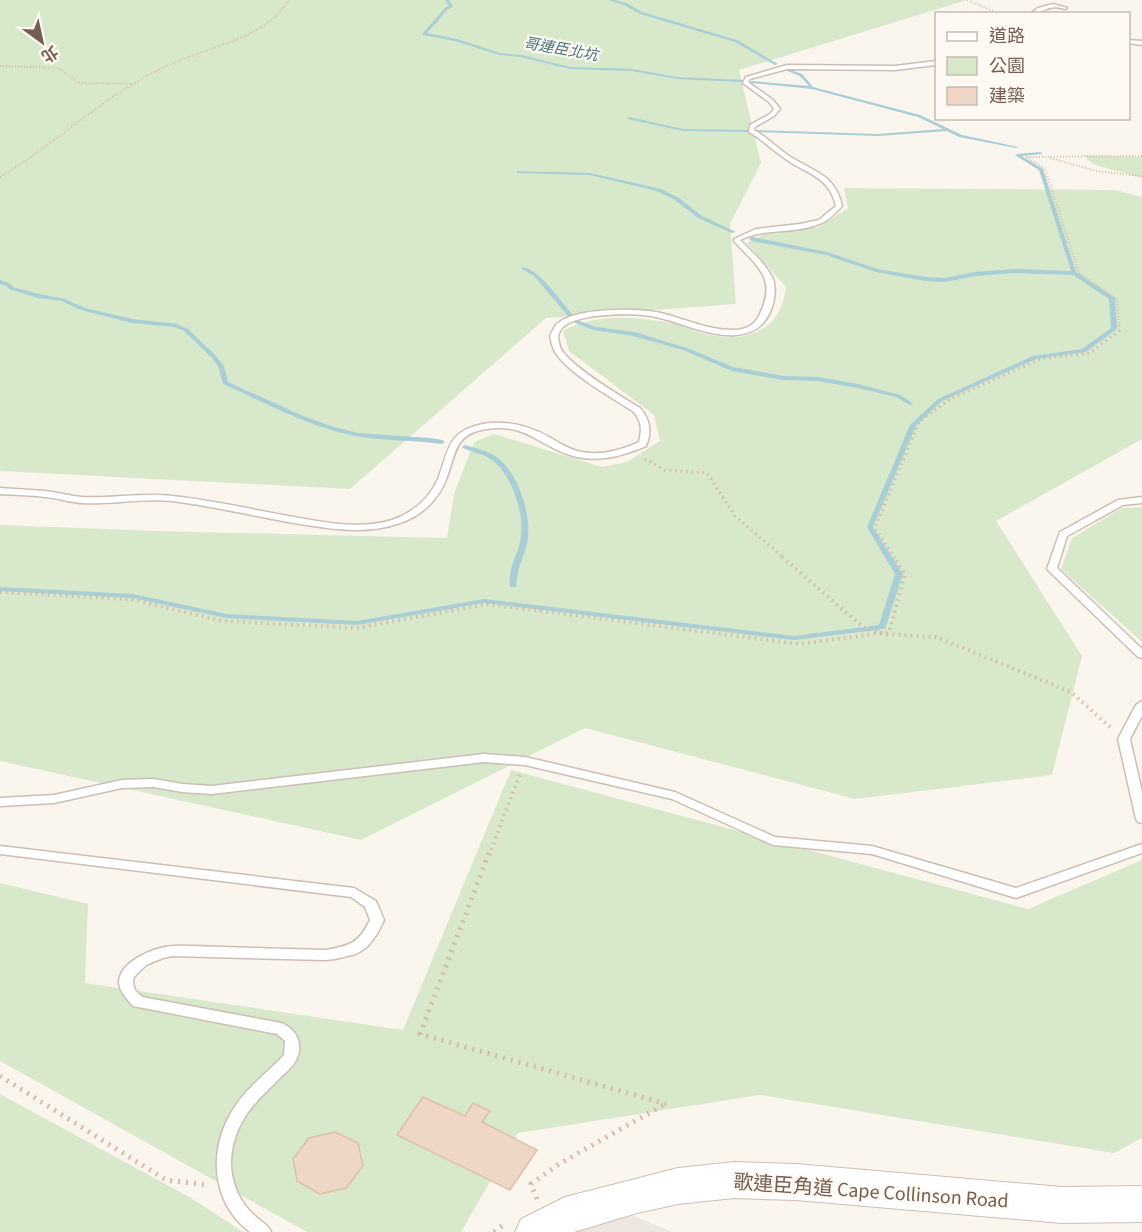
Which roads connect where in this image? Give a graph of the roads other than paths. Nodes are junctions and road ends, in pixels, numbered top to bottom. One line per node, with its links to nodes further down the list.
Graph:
1 (1065, 8): 2 (lane)
2 (1036, 12)
3 (935, 63): 4 (lane)
4 (0, 491)
5 (1142, 500): 6 (lane)
6 (1142, 655)
7 (1142, 705): 9 (lane)
8 (0, 802): 10 (lane)
9 (1142, 819)
10 (1142, 848)
11 (0, 850): 14 (lane)
12 (1142, 1204): 13 (street, 歌連臣角道 Cape Collinson Road)
13 (537, 1218)
14 (263, 1232)

